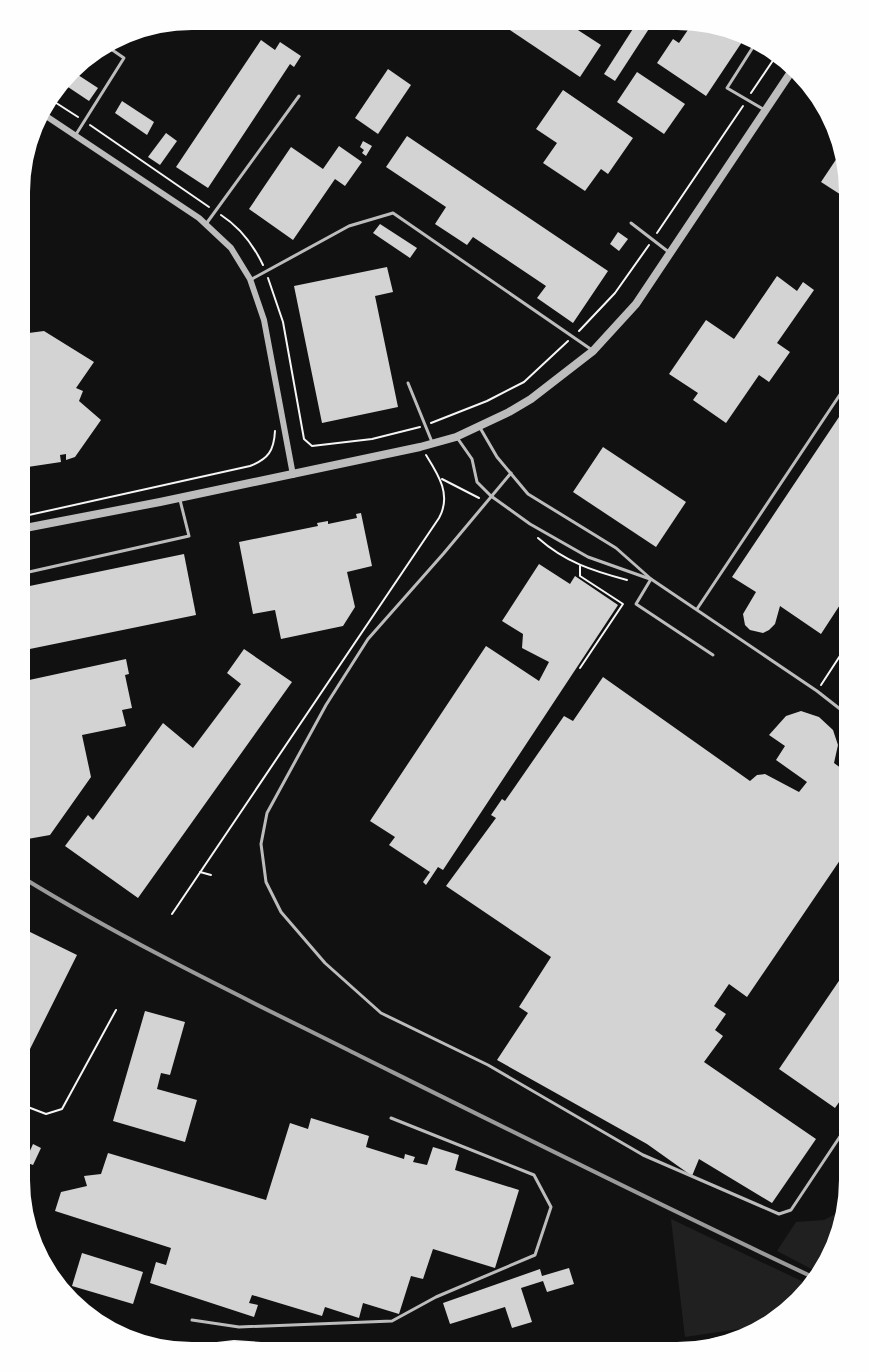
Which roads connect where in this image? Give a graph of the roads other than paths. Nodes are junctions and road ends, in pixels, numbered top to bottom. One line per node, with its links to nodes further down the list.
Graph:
1 (752, 49): 5 (lane)
2 (113, 51): 7 (lane)
3 (789, 75): 5 (street)
4 (299, 96): 9 (lane)
5 (766, 111): 10 (street)
6 (48, 118): 7 (street)
7 (75, 137): 9 (street)
8 (631, 223): 10 (lane)
9 (206, 224): 11 (street)
10 (671, 254): 12 (street)
11 (250, 279): 12 (lane); 19 (street)
12 (593, 351): 15 (street)
13 (408, 383): 17 (lane)
14 (839, 396): 25 (lane)
15 (479, 426): 16 (street); 18 (lane)
16 (456, 437): 17 (street); 20 (lane)
17 (433, 444): 19 (street)
18 (511, 473): 20 (lane); 24 (lane)
19 (293, 474): 21 (street)
20 (491, 496): 24 (lane); 29 (lane)
21 (180, 498): 22 (street); 23 (lane)
22 (30, 527)
23 (30, 572)
24 (651, 579): 25 (lane); 26 (lane)
25 (697, 609): 27 (lane)
26 (713, 655)
27 (839, 708)
28 (391, 1118): 30 (lane)
29 (839, 1139)
30 (192, 1320)

